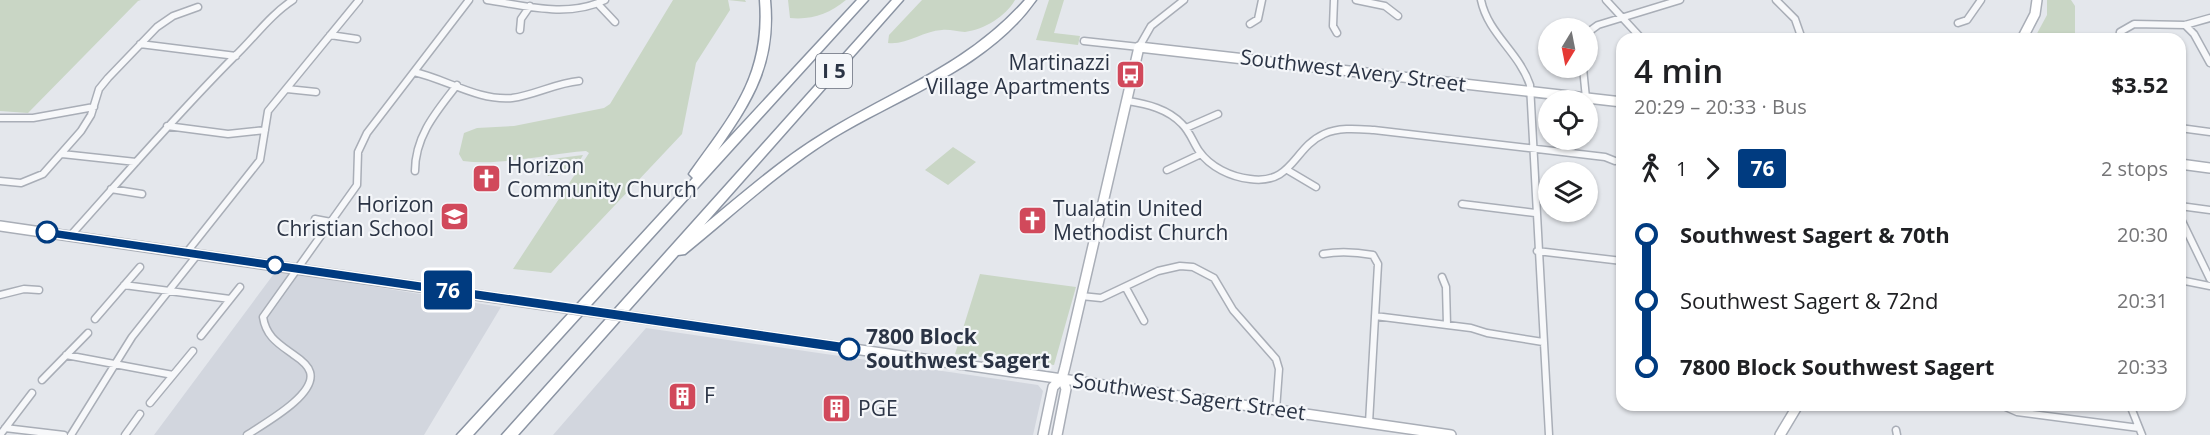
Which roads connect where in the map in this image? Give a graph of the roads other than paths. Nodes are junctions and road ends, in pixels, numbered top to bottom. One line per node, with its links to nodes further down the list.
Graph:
1 (292, 0): 42 (street)
2 (359, 0): 37 (street)
3 (468, 0): 44 (street)
4 (487, 0): 21 (street)
5 (605, 0): 20 (street)
6 (765, 0): 81 (highway)
7 (863, 0): 81 (highway, I 5)
8 (898, 0): 94 (highway, I 5)
9 (1031, 0): 94 (highway)
10 (1184, 0): 41 (street)
11 (1262, 0): 28 (street)
12 (1334, 0): 32 (street)
13 (1356, 0): 23 (street)
14 (1481, 0): 48 (street)
15 (1606, 0): 24 (street)
16 (1680, 0): 24 (street)
17 (1776, 0): 34 (street)
18 (1981, 0): 27 (street)
19 (2037, 0): 35 (main road)
20 (598, 4): 21 (street); 26 (street)
21 (530, 6): 31 (street)
22 (198, 7): 40 (street)
23 (1398, 16)
24 (1622, 17): 29 (street); 33 (street)
25 (2210, 18): 30 (street)
26 (615, 22)
27 (1958, 23)
28 (1250, 24)
29 (1598, 25)
30 (2185, 25): 36 (street); 43 (street)
31 (520, 30)
32 (1337, 33)
33 (1637, 33)
34 (1800, 33)
35 (2025, 33)
36 (2120, 33)
37 (330, 35): 38 (street); 47 (street)
38 (357, 39)
39 (1084, 41): 41 (street, Southwest Avery Street)
40 (140, 44): 42 (street); 54 (street)
41 (1139, 47): 48 (main road, Southwest Avery Street); 52 (main road)
42 (236, 56): 57 (street)
43 (2210, 63)
44 (414, 72): 46 (street); 82 (street)
45 (579, 81): 46 (street)
46 (457, 85): 70 (street)
47 (287, 88): 49 (street); 60 (street)
48 (1531, 92): 50 (main road, Southwest Avery Street); 62 (street)
49 (316, 93)
50 (1538, 93)
51 (1598, 99): 53 (main road, Southwest Avery Street)
52 (1128, 101): 58 (street); 105 (main road)
53 (1616, 101)
54 (94, 107): 56 (street); 63 (street)
55 (1218, 114): 58 (street)
56 (0, 118)
57 (167, 126): 60 (street); 66 (street)
58 (1186, 128): 64 (street)
59 (2186, 129): 61 (street)
60 (265, 130): 87 (street)
61 (2210, 132)
62 (1532, 148): 65 (street); 71 (street); 79 (street)
63 (62, 154): 66 (street); 72 (street)
64 (1201, 154): 69 (street); 71 (street)
65 (1615, 160)
66 (136, 162): 74 (street)
67 (2186, 165): 68 (main road)
68 (2210, 168)
69 (1167, 170)
70 (416, 171)
71 (1289, 171): 73 (street)
72 (0, 181)
73 (1316, 187)
74 (111, 189): 75 (street); 85 (street)
75 (142, 194)
76 (1462, 204): 79 (street)
77 (2186, 207): 78 (street)
78 (2210, 210)
79 (1535, 213): 86 (street)
80 (315, 219): 82 (street)
81 (660, 221): 134 (highway, I 5)
82 (331, 222): 92 (street)
83 (0, 226): 85 (main road, Southwest Sagert Street)
84 (2186, 228): 93 (street)
85 (70, 236): 87 (main road, Southwest Sagert Street)
86 (1537, 251): 90 (street); 113 (street)
87 (187, 252): 88 (main road, Southwest Sagert Street)
88 (198, 254): 92 (main road, Southwest Sagert Street); 103 (street)
89 (1323, 254): 107 (street)
90 (1616, 260)
91 (140, 267): 98 (street)
92 (297, 268): 118 (main road, Southwest Sagert Street, bridge); 133 (street)
93 (2207, 268): 96 (street)
94 (651, 276): 135 (highway, I 5)
95 (1442, 277): 110 (street)
96 (2210, 279)
97 (2186, 281): 99 (street)
98 (124, 285): 103 (street); 108 (street)
99 (2210, 286)
100 (240, 287): 106 (street)
101 (1126, 288): 105 (street); 109 (street); 122 (street)
102 (39, 290): 104 (street)
103 (169, 291): 106 (street); 116 (street)
104 (0, 295)
105 (1081, 296): 118 (main road)
106 (230, 299): 112 (street)
107 (1375, 316): 110 (street); 127 (street)
108 (95, 319)
109 (1144, 321)
110 (1447, 325): 113 (street)
111 (88, 333): 115 (street)
112 (201, 336)
113 (1543, 342): 139 (street)
114 (193, 351): 117 (street)
115 (66, 355): 116 (street); 119 (street)
116 (115, 365): 117 (street); 131 (street)
117 (173, 375): 121 (street)
118 (1062, 378): 122 (main road, Southwest Sagert Street); 136 (main road); 137 (main road)
119 (42, 380)
120 (32, 393): 128 (street)
121 (150, 403)
122 (1276, 410): 127 (main road, Southwest Sagert Street)
123 (1794, 411): 140 (main road)
124 (2015, 411): 129 (street)
125 (2132, 411): 129 (street)
126 (140, 414): 132 (street)
127 (1369, 423): 138 (main road, Southwest Sagert Street)
128 (2, 432): 130 (street)
129 (2141, 432)
130 (64, 435)
131 (71, 435)
132 (125, 435)
133 (247, 435)
134 (464, 435)
135 (509, 435)
136 (1043, 435)
137 (1057, 435)
138 (1451, 435)
139 (1549, 435)
140 (1780, 435)

